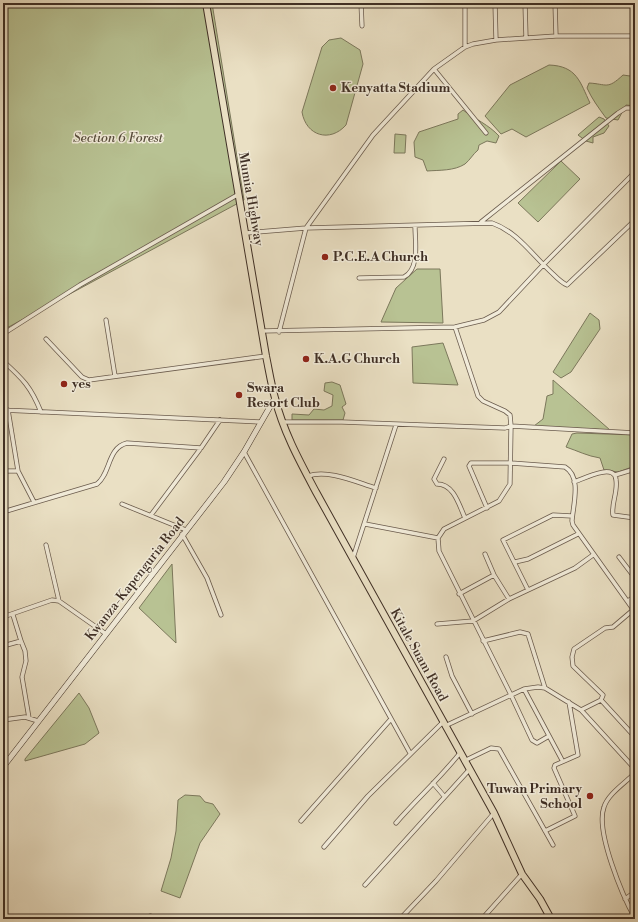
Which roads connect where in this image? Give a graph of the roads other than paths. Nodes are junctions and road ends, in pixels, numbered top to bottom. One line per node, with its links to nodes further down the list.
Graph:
1 (206, 3): 17 (highway, Mumia Highway)
2 (361, 3): 7 (street)
3 (465, 3): 12 (street)
4 (496, 3): 11 (street)
5 (525, 3): 10 (street)
6 (555, 3): 8 (street)
7 (362, 26)
8 (556, 36): 9 (street); 10 (street)
9 (635, 36)
10 (526, 38): 11 (street)
11 (496, 40): 12 (street)
12 (465, 47): 13 (street)
13 (434, 69): 15 (street); 21 (street)
14 (635, 108): 19 (street)
15 (486, 133)
16 (635, 172): 23 (street)
17 (239, 194): 22 (highway, Mumia Highway); 29 (street)
18 (635, 220): 23 (street)
19 (481, 222): 20 (street); 23 (street)
20 (415, 226): 21 (street); 24 (street)
21 (306, 228): 22 (street); 28 (street)
22 (246, 233): 27 (highway, Mumia Highway)
23 (543, 265): 26 (street)
24 (359, 278)
25 (106, 320): 33 (street)
26 (455, 326): 28 (street); 42 (street)
27 (262, 331): 28 (street); 31 (highway, Mumia Highway)
28 (279, 332)
29 (3, 334)
30 (46, 340): 33 (street)
31 (266, 356): 33 (street); 34 (highway, Mumia Highway)
32 (3, 362): 37 (street)
33 (115, 376)
34 (275, 398): 39 (street, Kwanza-Kapenguria Road); 40 (highway, Kitale Suam Road)
35 (3, 410): 36 (street)
36 (8, 410): 37 (street); 50 (street)
37 (41, 412): 38 (street)
38 (220, 420): 39 (street); 44 (street)
39 (261, 422): 45 (street, Kwanza-Kapenguria Road)
40 (283, 422): 41 (street); 51 (highway, Kitale Suam Road)
41 (396, 425): 42 (street); 54 (street)
42 (512, 426): 43 (street); 47 (street)
43 (635, 433)
44 (201, 448): 55 (street); 59 (street)
45 (244, 452): 64 (street, Kwanza-Kapenguria Road); 100 (street)
46 (444, 459): 61 (street)
47 (511, 463): 53 (street); 57 (street); 57 (street)
48 (635, 469): 52 (street)
49 (3, 471): 50 (street)
50 (18, 471): 55 (street)
51 (308, 476): 54 (street); 71 (highway, Kitale Suam Road)
52 (615, 476): 53 (street); 62 (street)
53 (574, 482): 60 (street)
54 (376, 488): 63 (street)
55 (34, 502): 58 (street)
56 (122, 504): 59 (street)
57 (487, 508): 61 (street)
58 (3, 512)
59 (151, 515): 64 (street)
60 (572, 516): 65 (street); 72 (street)
61 (466, 518): 66 (street)
62 (635, 518)
63 (365, 524): 66 (street); 71 (street)
64 (184, 532): 83 (street); 87 (street, Kwanza-Kapenguria Road)
65 (578, 534): 69 (street); 72 (street)
66 (438, 538): 76 (street)
67 (46, 545): 79 (street)
68 (485, 554): 73 (street)
69 (593, 555): 75 (street); 80 (street)
70 (619, 557): 74 (street)
71 (353, 559): 103 (highway, Kitale Suam Road)
72 (515, 562): 75 (street)
73 (494, 575): 76 (street); 78 (street)
74 (635, 578)
75 (528, 590): 78 (street)
76 (459, 594): 85 (street)
77 (635, 596): 80 (street)
78 (509, 599): 85 (street)
79 (59, 601): 82 (street); 87 (street)
80 (628, 601): 81 (street)
81 (634, 611): 95 (street)
82 (13, 615): 84 (street); 88 (street)
83 (221, 615)
84 (3, 617)
85 (473, 621): 86 (street); 89 (street)
86 (437, 624)
87 (106, 634): 102 (street, Kwanza-Kapenguria Road)
88 (21, 641): 90 (street); 99 (street)
89 (483, 641): 92 (street); 94 (street)
90 (3, 646)
91 (446, 657): 98 (street)
92 (545, 688): 93 (street); 96 (street)
93 (524, 689): 94 (street); 104 (street)
94 (512, 695): 98 (street); 104 (street)
95 (601, 700): 97 (street); 105 (street)
96 (569, 702): 97 (street); 108 (street)
97 (581, 710): 111 (street)
98 (472, 714): 103 (street)
99 (29, 718): 101 (street); 102 (street)
100 (391, 719): 106 (street); 117 (street)
101 (3, 720)
102 (38, 721): 110 (street, Kwanza-Kapenguria Road)
103 (444, 724): 106 (street); 107 (highway, Kitale Suam Road)
104 (549, 736): 108 (street)
105 (635, 738)
106 (410, 753): 121 (street)
107 (460, 753): 109 (highway, Kitale Suam Road); 114 (street)
108 (562, 760): 119 (street)
109 (464, 761): 112 (highway, Kitale Suam Road); 119 (street)
110 (3, 766)
111 (635, 769)
112 (469, 770): 115 (street); 116 (highway, Kitale Suam Road)
113 (635, 773): 125 (street)
114 (433, 783): 115 (street); 118 (street)
115 (444, 796): 123 (street)
116 (494, 813): 122 (highway, Kitale Suam Road); 131 (street)
117 (301, 822)
118 (396, 823)
119 (545, 830): 120 (street)
120 (553, 845)
121 (324, 847)
122 (522, 874): 132 (street); 133 (highway, Kitale Suam Road)
123 (365, 885)
124 (635, 892): 125 (street)
125 (625, 899): 127 (street)
126 (3, 917): 128 (street)
127 (635, 918)
128 (12, 919)
129 (146, 919): 130 (street)
130 (161, 919)
131 (400, 919)
132 (482, 919)
133 (551, 919)

